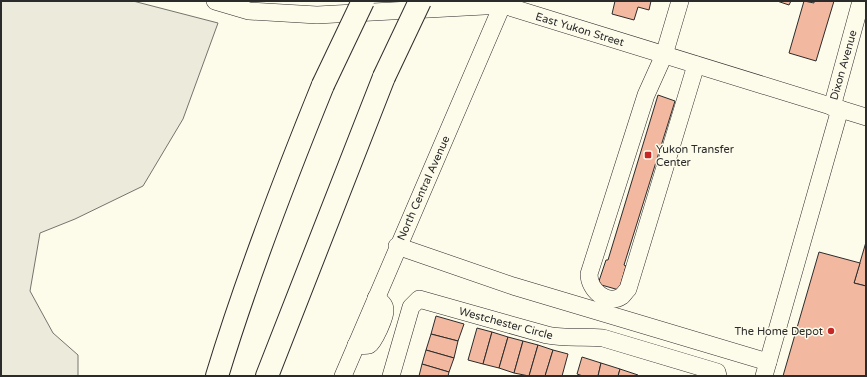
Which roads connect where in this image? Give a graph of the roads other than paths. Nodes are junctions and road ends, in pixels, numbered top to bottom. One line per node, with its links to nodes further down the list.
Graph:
1 (215, 1): 6 (street, East Yukon Street)
2 (363, 1): 13 (highway, bridge)
3 (420, 1): 14 (highway, bridge)
4 (680, 1): 7 (street)
5 (861, 1): 9 (street, Dixon Avenue)
6 (504, 3): 7 (street, East Yukon Street); 11 (street, North Central Avenue)
7 (664, 55): 8 (street, East Yukon Street); 8 (street)
8 (696, 64): 9 (street, East Yukon Street)
9 (836, 108): 10 (street, East Yukon Street); 12 (street, Dixon Avenue)
10 (866, 117)
11 (397, 246): 12 (street); 15 (street, North Central Avenue)
12 (766, 369)
13 (217, 376)
14 (267, 376)
15 (343, 376)
16 (391, 376): 17 (street, Westchester Circle)
17 (718, 376)

